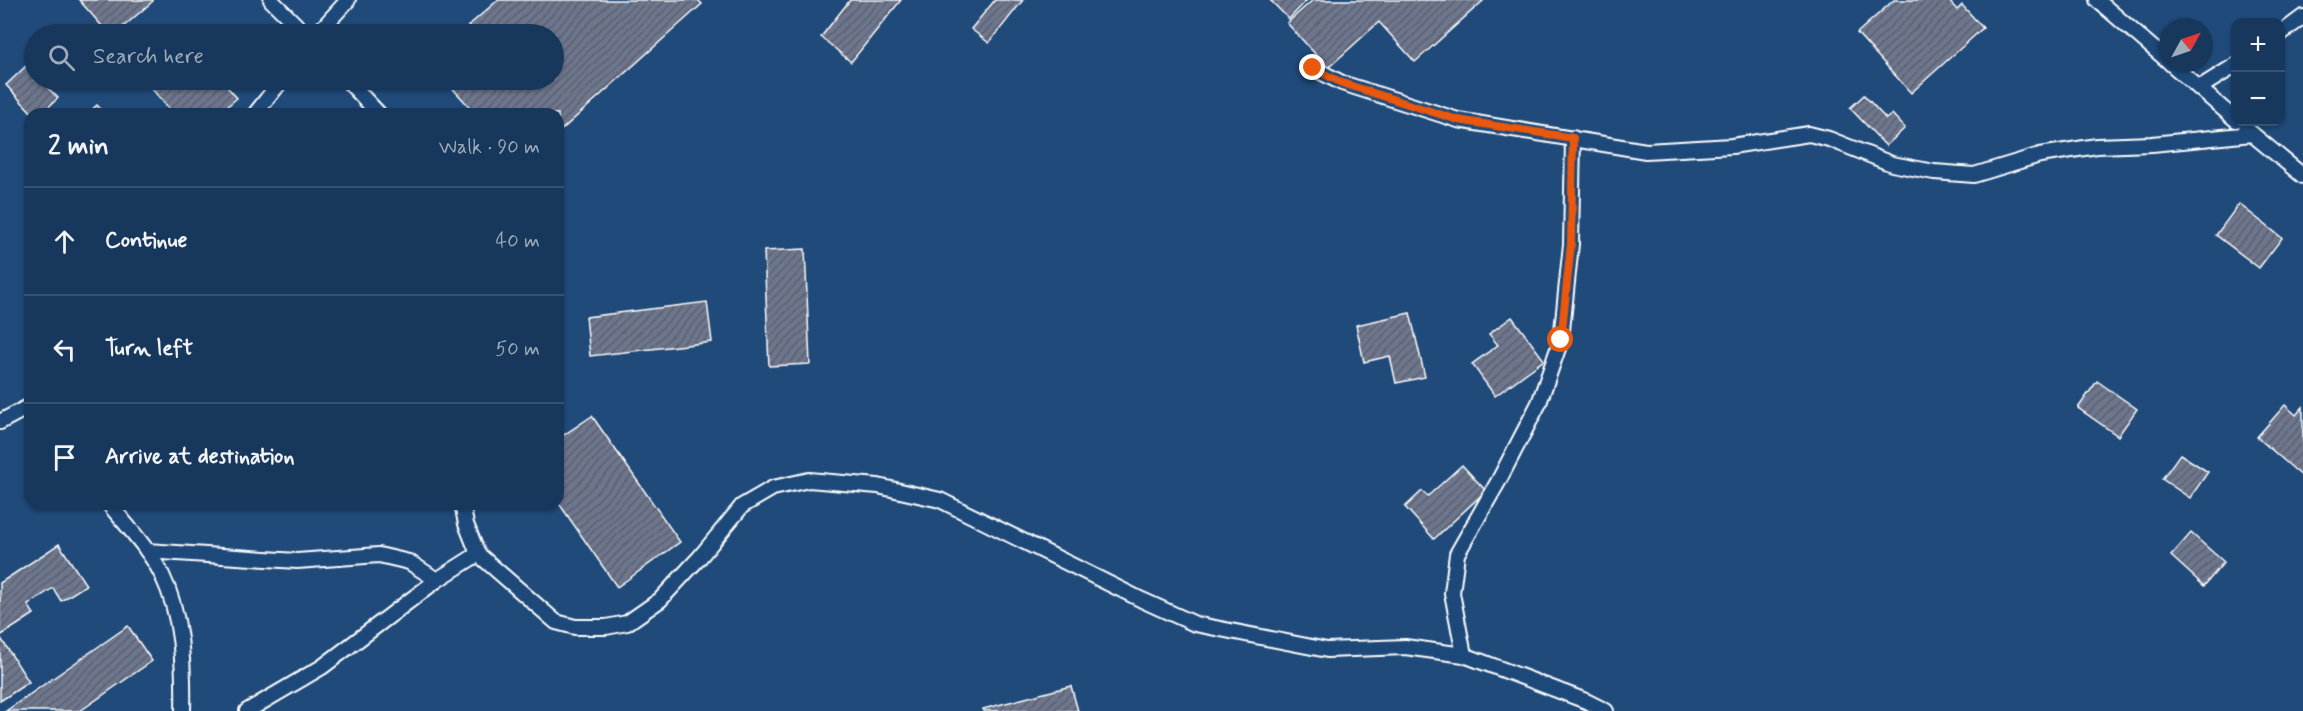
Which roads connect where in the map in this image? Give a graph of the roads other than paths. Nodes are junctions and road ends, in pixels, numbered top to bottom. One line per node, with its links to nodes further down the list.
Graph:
1 (271, 0): 5 (lane)
2 (348, 0): 6 (lane)
3 (2097, 0): 8 (lane)
4 (2303, 17): 7 (lane)
5 (295, 24)
6 (326, 24)
7 (2285, 30)
8 (2159, 53)
9 (1313, 68): 20 (lane)
10 (2231, 68): 12 (lane)
11 (2181, 72): 12 (lane)
12 (2199, 88): 17 (lane)
13 (274, 90): 15 (lane)
14 (356, 90): 16 (lane)
15 (260, 108)
16 (373, 108)
17 (2231, 117)
18 (2242, 126): 19 (lane)
19 (2252, 134): 20 (lane); 21 (lane)
20 (1573, 138): 29 (lane)
21 (2303, 176)
22 (24, 409): 23 (lane)
23 (0, 422)
24 (114, 510): 26 (lane)
25 (463, 510): 27 (lane)
26 (147, 551): 28 (lane); 31 (lane)
27 (478, 554): 28 (lane); 29 (lane)
28 (437, 580): 30 (lane)
29 (1464, 655): 32 (lane)
30 (256, 709)
31 (183, 711)
32 (1606, 711)

